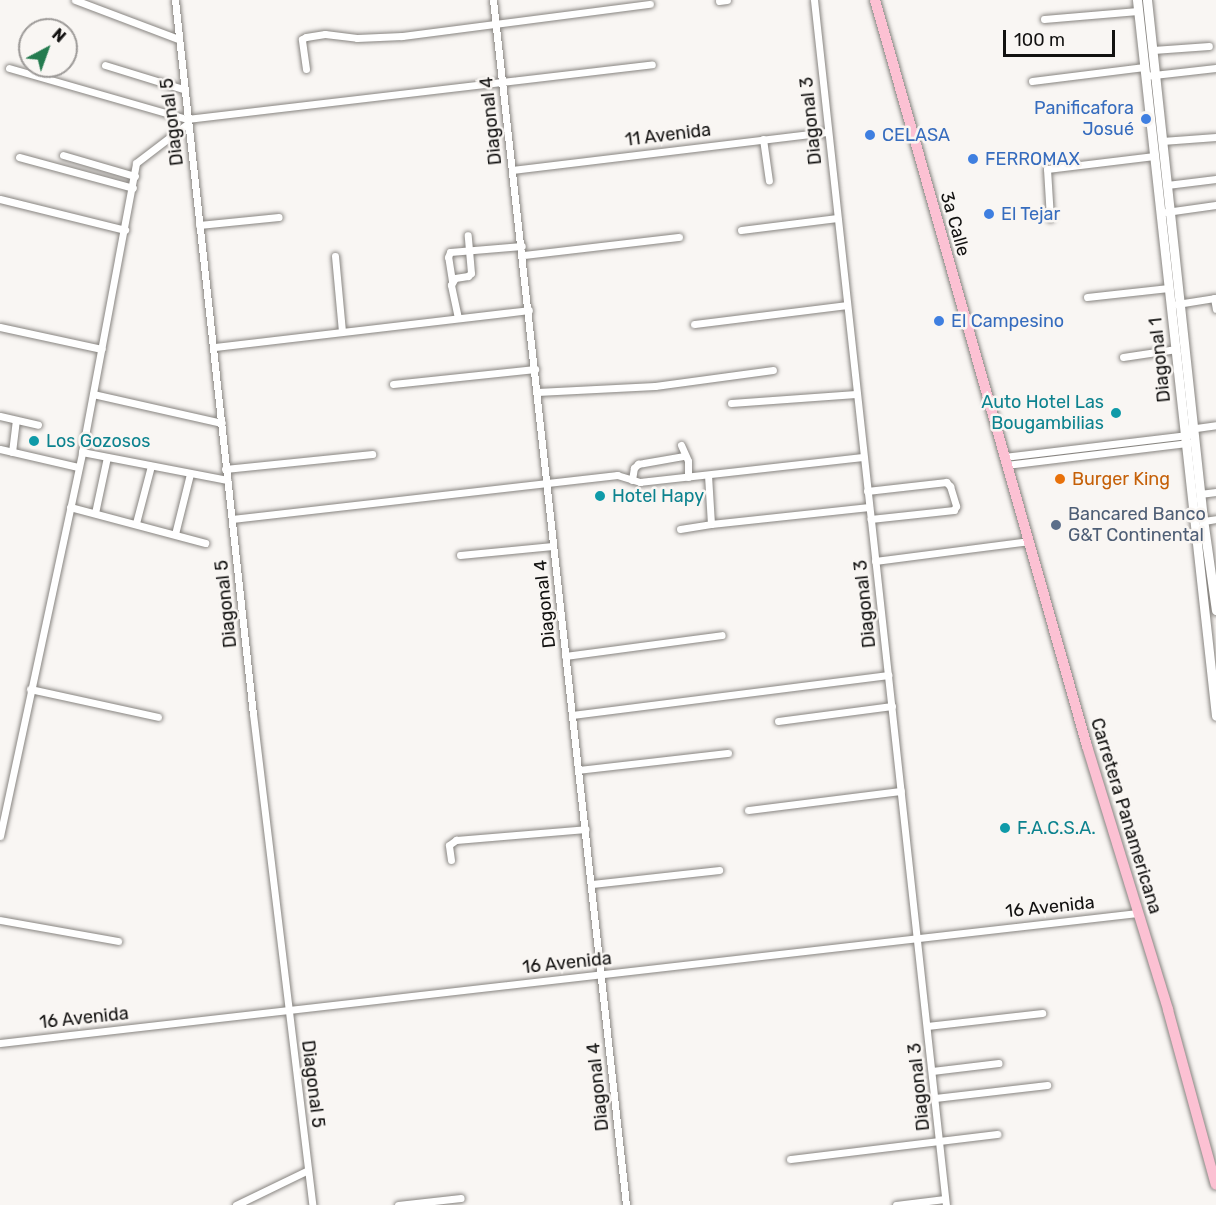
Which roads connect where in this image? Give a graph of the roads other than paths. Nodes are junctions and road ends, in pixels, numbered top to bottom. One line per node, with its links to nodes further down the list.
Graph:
1 (75, 0): 14 (street)
2 (178, 0): 14 (street, Diagonal 5)
3 (494, 0): 13 (street, Diagonal 4)
4 (727, 0): 9 (street)
5 (814, 0): 27 (street, Diagonal 3)
6 (875, 0): 91 (main road, 3a Calle)
7 (1137, 0): 11 (main road, Diagonal 1)
8 (1147, 0): 16 (main road, Diagonal 1)
9 (719, 1)
10 (650, 4): 13 (street)
11 (1138, 11): 12 (street); 22 (main road, Diagonal 1)
12 (1044, 19)
13 (495, 24): 21 (street); 24 (street, Diagonal 4)
14 (178, 39): 25 (street, Diagonal 5)
15 (1209, 46): 16 (street)
16 (1153, 50): 22 (main road, Diagonal 1)
17 (652, 64): 24 (street)
18 (105, 65): 25 (street)
19 (9, 68): 26 (street)
20 (1216, 68): 22 (street)
21 (306, 69)
22 (1148, 72): 23 (street); 30 (main road, Diagonal 1); 32 (main road, Diagonal 1)
23 (1032, 81)
24 (502, 83): 26 (street); 34 (street, Diagonal 4)
25 (183, 89): 26 (street, Diagonal 5)
26 (187, 121): 35 (street); 46 (street, Diagonal 5)
27 (828, 132): 29 (street, 11 Avenida); 44 (street, Diagonal 3)
28 (1216, 137): 30 (street)
29 (763, 139): 34 (street, 11 Avenida); 37 (street)
30 (1162, 141): 38 (main road, Diagonal 1)
31 (63, 155): 35 (street)
32 (1154, 156): 42 (main road, Diagonal 1); 45 (street)
33 (19, 157): 39 (street)
34 (512, 170): 51 (street, Diagonal 4)
35 (135, 176): 39 (street)
36 (1216, 179): 38 (street)
37 (769, 181)
38 (1167, 185): 42 (main road, Diagonal 1)
39 (133, 188): 47 (street)
40 (0, 199): 47 (street)
41 (1216, 205): 42 (street)
42 (1165, 212): 55 (main road, Diagonal 1); 58 (main road, Diagonal 1)
43 (279, 217): 46 (street)
44 (837, 218): 48 (street); 59 (street, Diagonal 3)
45 (1050, 218)
46 (199, 225): 66 (street, Diagonal 5)
47 (125, 230): 67 (street)
48 (741, 230)
49 (468, 235): 52 (street)
50 (679, 237): 51 (street)
51 (522, 250): 52 (street); 61 (street, Diagonal 4)
52 (470, 251): 54 (street); 54 (street)
53 (335, 256): 65 (street)
54 (452, 281): 62 (street)
55 (1169, 288): 56 (street); 58 (main road, Diagonal 1)
56 (1087, 297)
57 (1215, 298): 58 (street); 60 (street)
58 (1175, 304): 68 (main road, Diagonal 1); 82 (main road, Diagonal 1)
59 (846, 305): 63 (street); 75 (street, Diagonal 3)
60 (1216, 309)
61 (529, 310): 62 (street); 70 (street, Diagonal 4)
62 (458, 318): 65 (street)
63 (694, 324)
64 (0, 327): 67 (street)
65 (342, 332): 66 (street)
66 (215, 347): 79 (street, Diagonal 5)
67 (102, 349): 74 (street)
68 (1176, 349): 69 (street); 82 (main road, Diagonal 1)
69 (1123, 357)
70 (535, 369): 72 (street); 73 (street, Diagonal 4)
71 (773, 370): 73 (street)
72 (393, 384)
73 (537, 392): 100 (street, Diagonal 4)
74 (93, 394): 79 (street); 86 (street)
75 (856, 394): 76 (street); 90 (street, Diagonal 3)
76 (731, 403)
77 (0, 416): 78 (street)
78 (16, 420): 80 (street); 85 (street)
79 (222, 423): 94 (street, Diagonal 5)
80 (39, 425)
81 (1216, 425): 82 (street)
82 (1190, 436): 91 (street); 103 (main road, Diagonal 1); 120 (main road, Diagonal 1)
83 (681, 445): 88 (street)
84 (0, 449): 85 (street)
85 (12, 452): 93 (street)
86 (82, 452): 89 (street); 93 (street)
87 (372, 454): 94 (street)
88 (684, 456): 97 (street); 99 (street)
89 (107, 457): 92 (street); 106 (street)
90 (863, 457): 96 (street); 101 (street, Diagonal 3)
91 (1005, 461): 115 (main road, Carretera Panamericana)
92 (151, 466): 95 (street); 111 (street)
93 (78, 468): 104 (street)
94 (225, 469): 98 (street, Diagonal 5)
95 (190, 474): 98 (street); 114 (street)
96 (708, 475): 97 (street); 112 (street)
97 (688, 477): 99 (street)
98 (227, 480): 107 (street, Diagonal 5)
99 (632, 480): 100 (street)
100 (547, 484): 107 (street); 117 (street, Diagonal 4)
101 (867, 491): 105 (street, Diagonal 3); 108 (street)
102 (1216, 492): 103 (street)
103 (1200, 494): 110 (main road, Diagonal 1)
104 (70, 507): 106 (street); 128 (street)
105 (869, 507): 108 (street, Diagonal 3); 112 (street)
106 (95, 513): 111 (street)
107 (232, 519): 148 (street, Diagonal 5)
108 (870, 519): 119 (street, Diagonal 3)
109 (1216, 519): 110 (street)
110 (1204, 521): 121 (main road, Diagonal 1)
111 (136, 523): 114 (street)
112 (711, 524): 113 (street)
113 (680, 529)
114 (175, 534): 116 (street)
115 (1028, 541): 119 (street); 143 (main road, Carretera Panamericana)
116 (205, 543)
117 (553, 546): 118 (street); 126 (street, Diagonal 4)
118 (460, 555)
119 (875, 561): 127 (street, Diagonal 3)
120 (1202, 588): 121 (street); 123 (main road, Diagonal 1)
121 (1215, 588): 122 (main road, Diagonal 1)
122 (1216, 603): 123 (street); 124 (main road, Diagonal 1)
123 (1204, 605): 131 (main road, Diagonal 1)
124 (1216, 610)
125 (722, 635): 126 (street)
126 (565, 656): 130 (street, Diagonal 4)
127 (888, 675): 129 (street, Diagonal 3); 130 (street)
128 (30, 689): 132 (street); 139 (street)
129 (892, 706): 133 (street); 136 (street, Diagonal 3)
130 (572, 715): 135 (street, Diagonal 4)
131 (1216, 716)
132 (158, 717)
133 (778, 721)
134 (728, 753): 135 (street)
135 (578, 770): 138 (street, Diagonal 4)
136 (901, 791): 137 (street); 145 (street, Diagonal 3)
137 (748, 810)
138 (586, 830): 140 (street); 142 (street, Diagonal 4)
139 (0, 836)
140 (451, 860)
141 (719, 870): 142 (street)
142 (592, 884): 147 (street, Diagonal 4)
143 (1138, 913): 145 (street, 16 Avenida); 160 (main road, Carretera Panamericana)
144 (0, 920): 146 (street)
145 (917, 937): 147 (street, 16 Avenida); 150 (street, Diagonal 3)
146 (118, 941)
147 (601, 975): 148 (street, 16 Avenida); 166 (street, Diagonal 4)
148 (288, 1011): 151 (street, 16 Avenida); 159 (street, Diagonal 5)
149 (1042, 1013): 150 (street)
150 (927, 1026): 153 (street, Diagonal 3)
151 (0, 1043)
152 (999, 1063): 153 (street)
153 (932, 1071): 155 (street, Diagonal 3)
154 (1047, 1085): 155 (street)
155 (935, 1098): 157 (street, Diagonal 3)
156 (997, 1134): 157 (street)
157 (940, 1141): 158 (street); 162 (street, Diagonal 3)
158 (790, 1159)
159 (308, 1170): 163 (street); 164 (street, Diagonal 5)
160 (1216, 1185)
161 (461, 1198): 165 (street)
162 (946, 1202): 167 (street)
163 (236, 1205)
164 (312, 1205)
165 (398, 1205)
166 (626, 1205)
167 (896, 1205)

